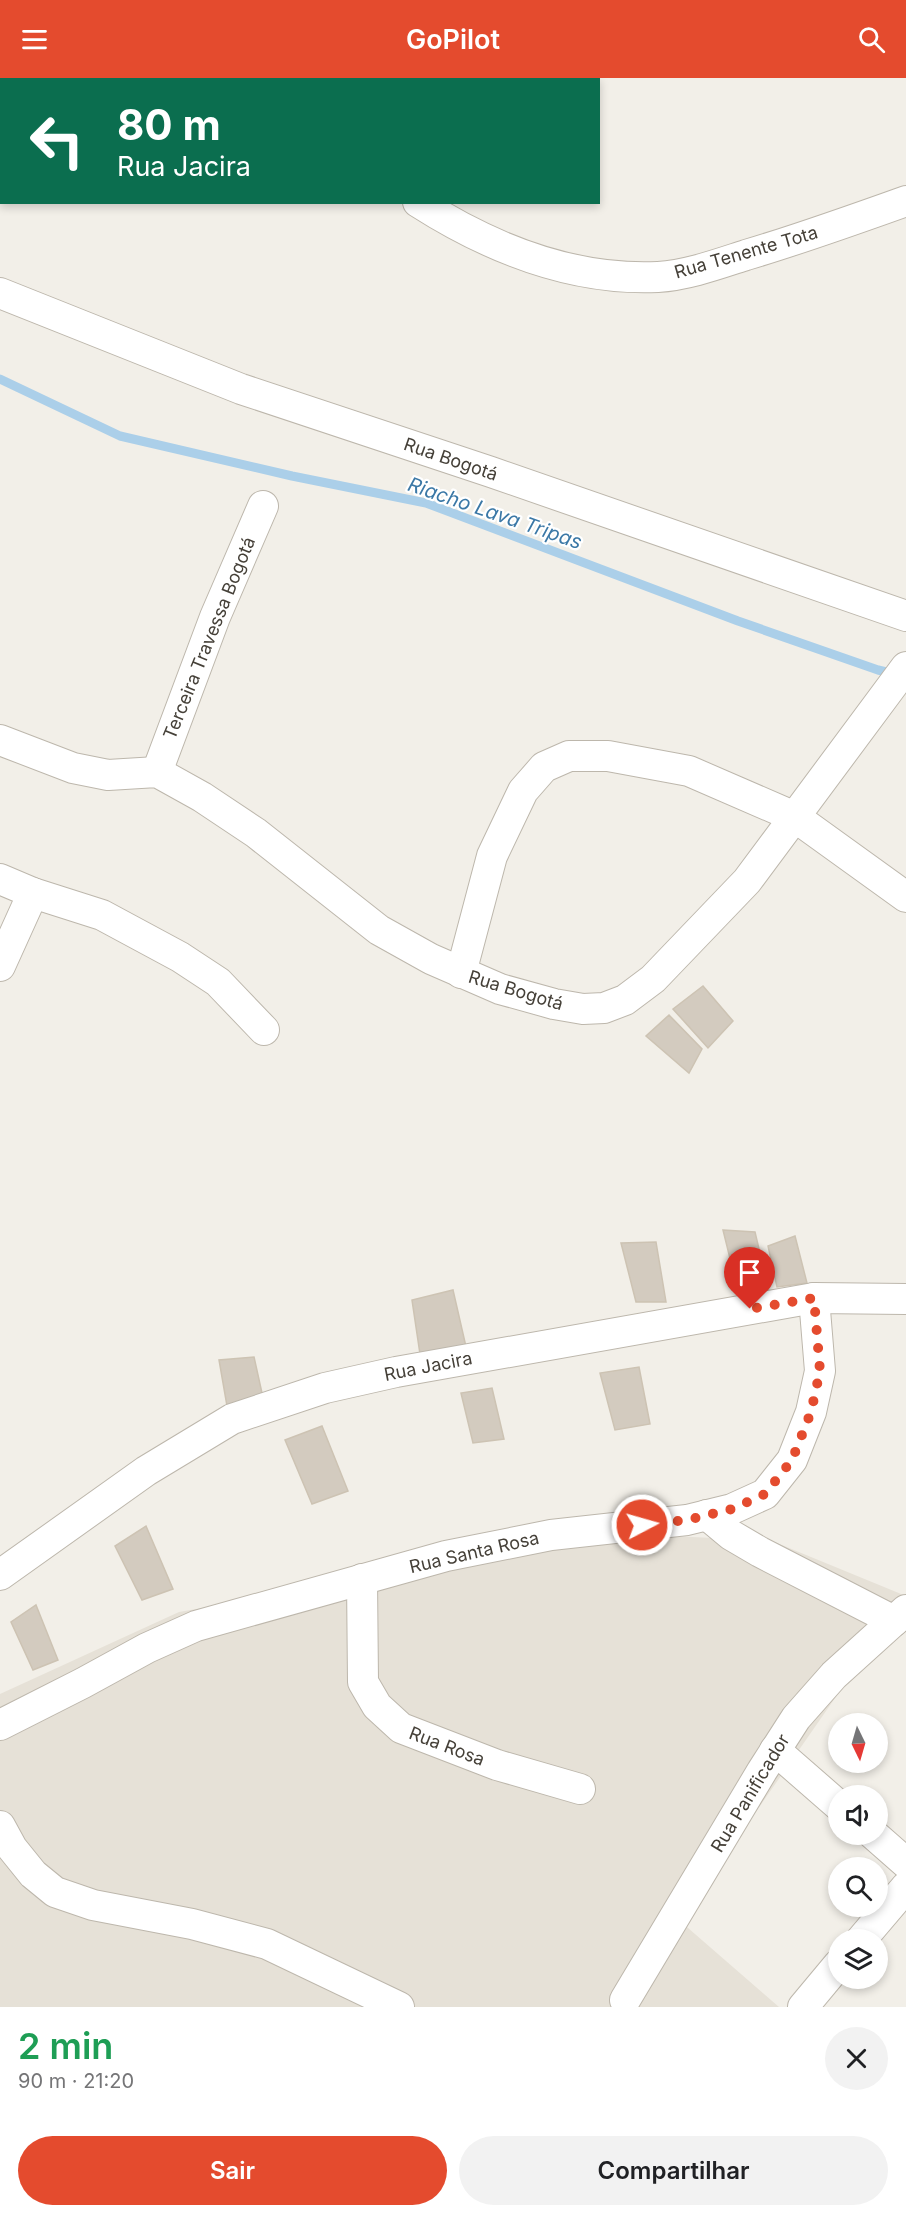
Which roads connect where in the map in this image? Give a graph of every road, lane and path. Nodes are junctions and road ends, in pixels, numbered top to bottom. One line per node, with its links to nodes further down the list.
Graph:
1 (906, 201): 2 (street, Rua Tenente Tota)
2 (421, 204)
3 (0, 293): 5 (street, Rua Bogotá)
4 (263, 506): 8 (street, Terceira Travessa Bogotá)
5 (906, 616)
6 (906, 668): 9 (street, Rua Bogotá)
7 (0, 740): 8 (street)
8 (157, 772): 14 (street, Rua Bogotá)
9 (795, 817): 12 (street); 14 (street, Rua Bogotá); 14 (street)
10 (0, 879): 11 (street)
11 (33, 893): 13 (street); 15 (street)
12 (906, 897)
13 (0, 966)
14 (461, 973)
15 (264, 1030)
16 (814, 1298): 17 (street, Rua Jacira); 18 (street, Rua Santa Rosa); 19 (street, Rua Jacira)
17 (906, 1299)
18 (707, 1515): 20 (street, Rua Santa Rosa); 21 (street)
19 (0, 1575)
20 (362, 1579): 22 (street, Rua Santa Rosa); 24 (street, Rua Rosa)
21 (900, 1615): 23 (street, Rua Panificador)
22 (0, 1725)
23 (775, 1750): 25 (street); 32 (street, Rua Panificador)
24 (580, 1789)
25 (828, 1795)
26 (0, 1826): 33 (street)
27 (886, 1845): 28 (street)
28 (906, 1863)
29 (906, 1887): 30 (street)
30 (870, 1929)
31 (828, 1977): 34 (street)
32 (625, 2001)
33 (399, 2007)
34 (803, 2007)

